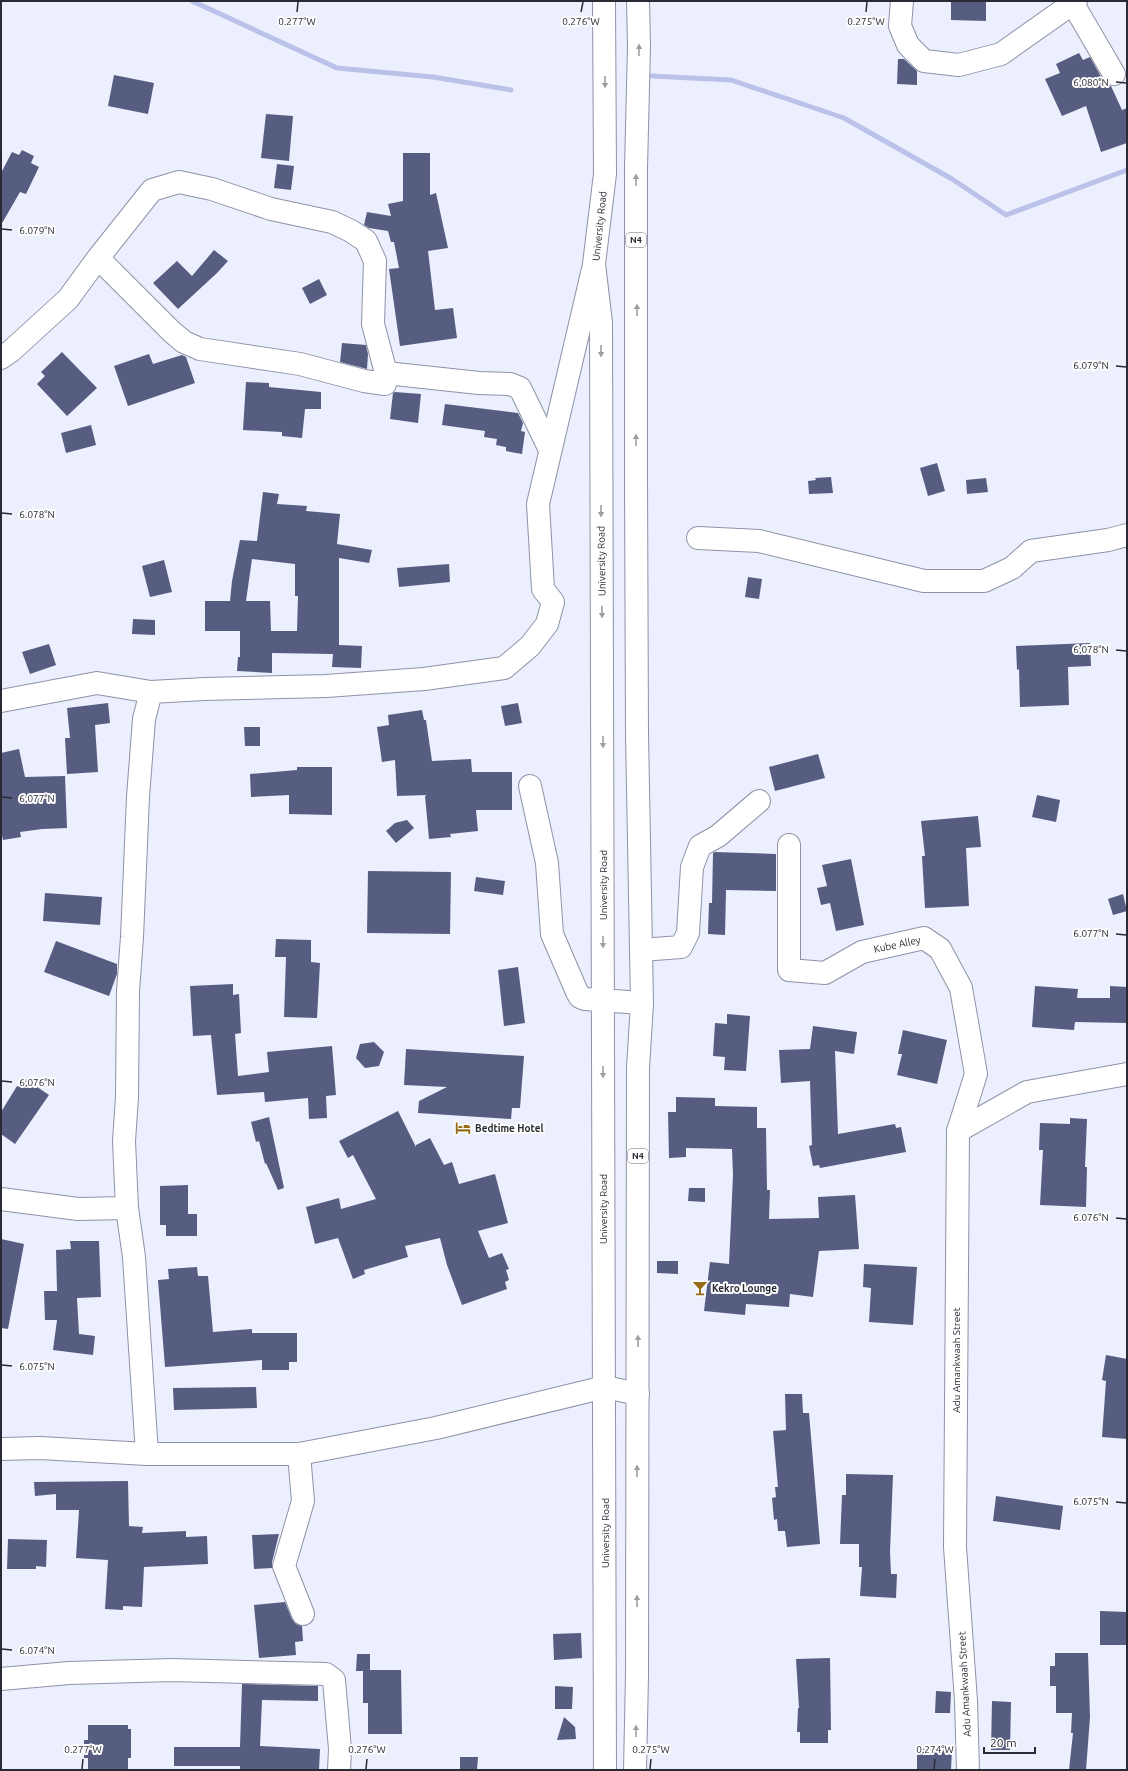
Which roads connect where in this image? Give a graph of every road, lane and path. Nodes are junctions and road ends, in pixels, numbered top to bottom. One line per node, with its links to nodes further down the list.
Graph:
1 (604, 1): 7 (main road, University Road, one-way to 7)
2 (638, 1): 18 (main road, N4, one-way to 2)
3 (902, 1): 4 (main road)
4 (1075, 2): 5 (main road)
5 (1114, 74)
6 (98, 258): 8 (main road); 9 (main road); 9 (main road)
7 (594, 264): 10 (main road); 19 (main road, University Road, one-way to 19)
8 (1, 358)
9 (386, 373): 10 (main road)
10 (550, 450): 13 (main road)
11 (1127, 535): 12 (main road)
12 (698, 538)
13 (151, 692): 14 (main road); 24 (main road)
14 (1, 701)
15 (530, 786): 19 (main road)
16 (759, 801): 18 (main road)
17 (789, 845): 22 (main road, Kube Alley)
18 (641, 950): 20 (main road, N4)
19 (604, 1002): 20 (main road); 25 (main road, University Road, one-way to 25)
20 (642, 1002): 26 (main road, N4, one-way to 20)
21 (1127, 1074): 22 (main road)
22 (958, 1131): 35 (main road, Adu Amankwaah Street)
23 (1, 1199): 24 (main road)
24 (127, 1208): 28 (main road)
25 (605, 1387): 26 (main road); 29 (main road); 33 (main road, University Road)
26 (638, 1394): 34 (main road, N4, one-way to 26)
27 (1, 1449): 28 (main road)
28 (147, 1454): 29 (main road)
29 (299, 1454): 30 (main road)
30 (303, 1614)
31 (1, 1679): 32 (main road)
32 (339, 1770)
33 (605, 1770)
34 (635, 1770)
35 (968, 1770)

